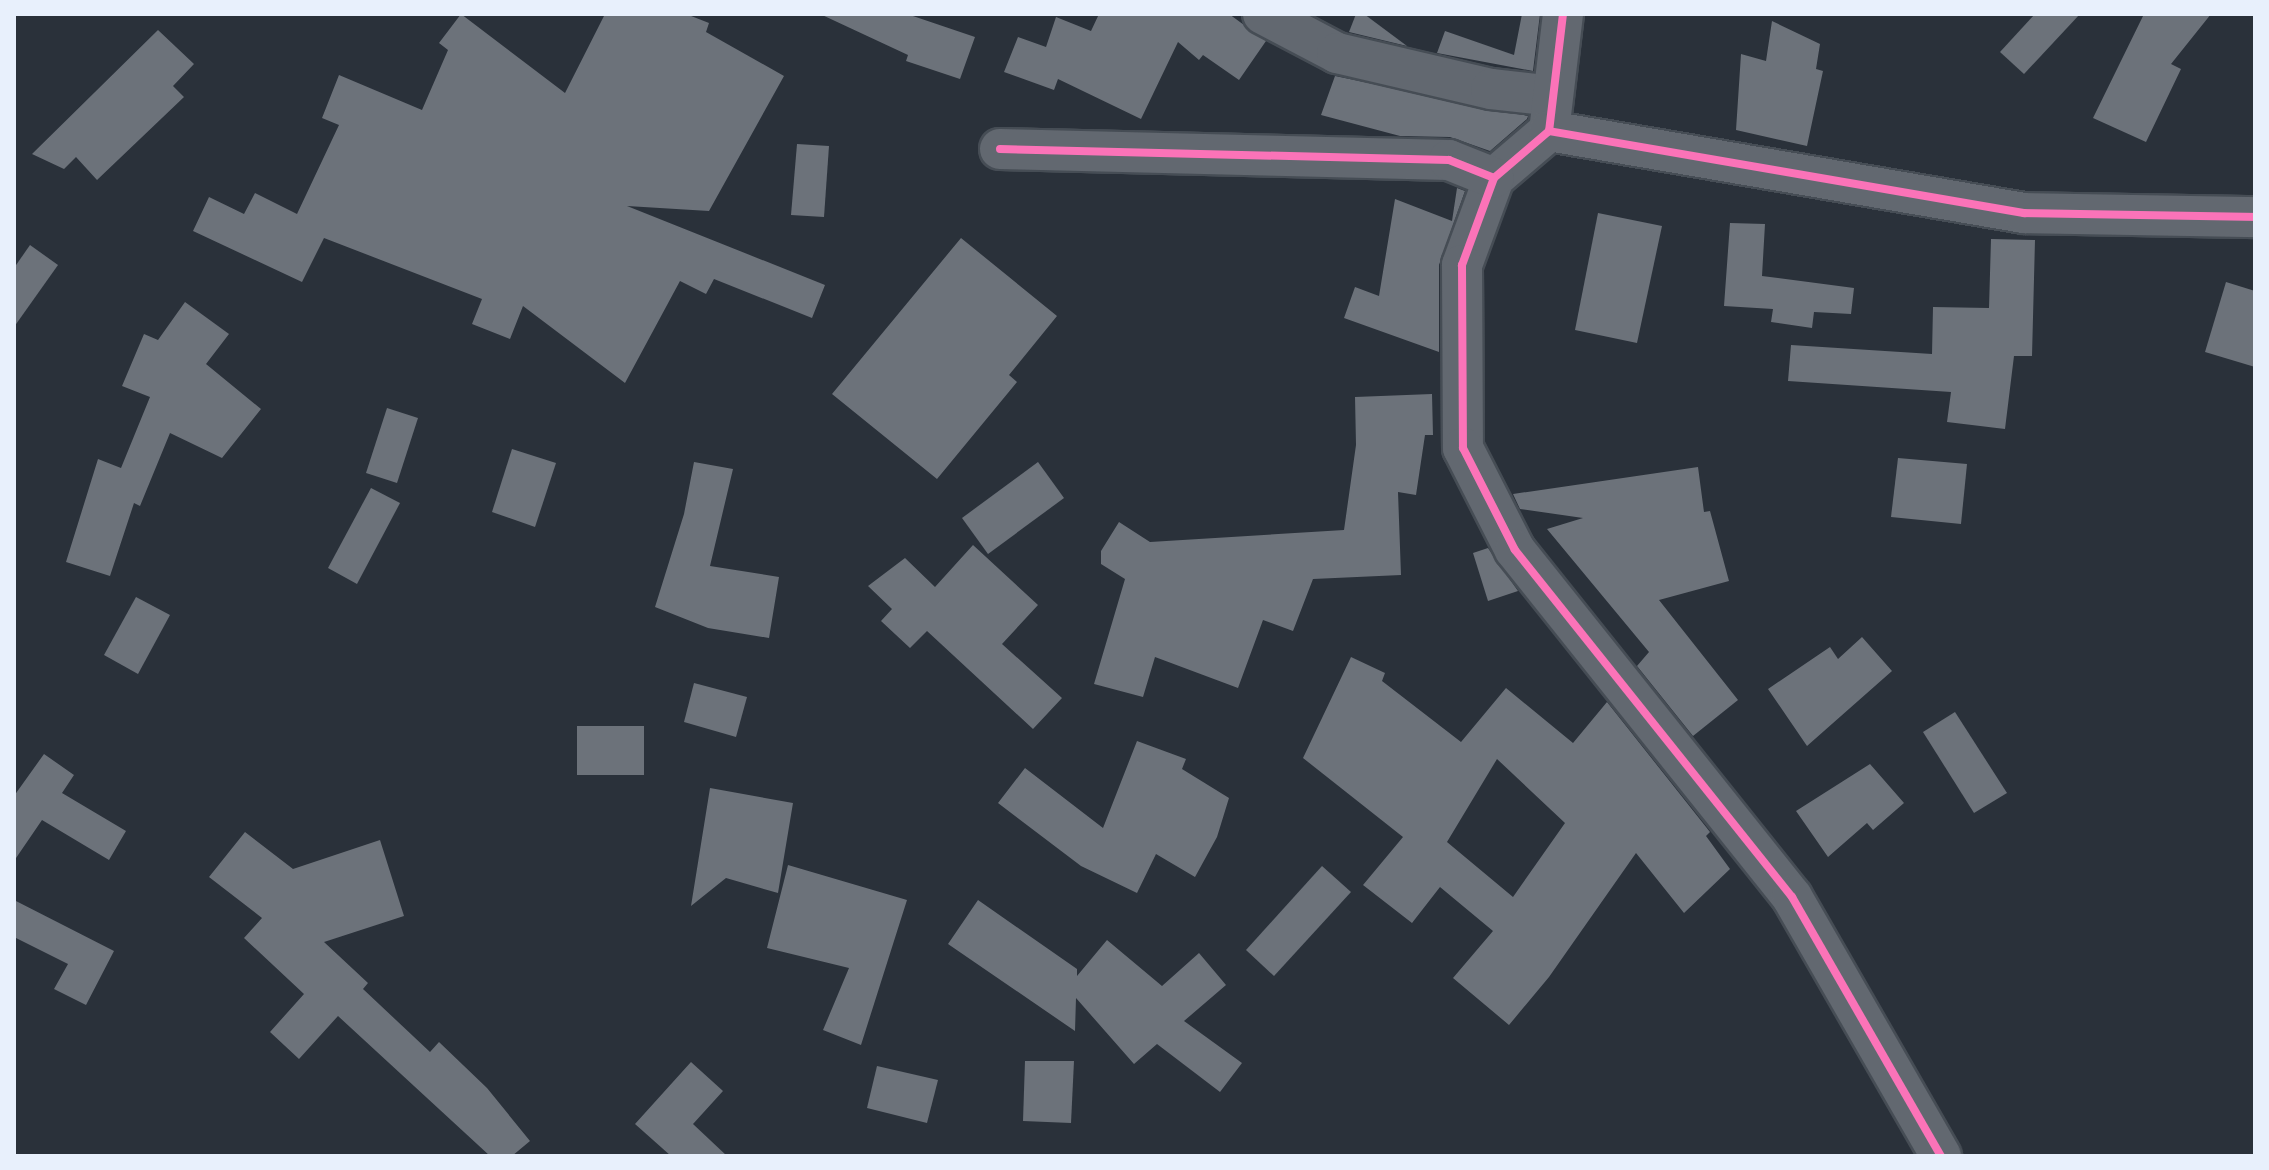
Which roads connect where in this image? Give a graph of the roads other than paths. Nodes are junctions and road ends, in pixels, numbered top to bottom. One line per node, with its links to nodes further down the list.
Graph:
1 (1263, 14): 3 (street)
2 (1563, 14): 3 (street)
3 (1551, 114): 5 (street); 6 (street)
4 (1000, 149): 5 (street)
5 (1494, 178): 7 (street)
6 (2255, 217)
7 (1941, 1156)

